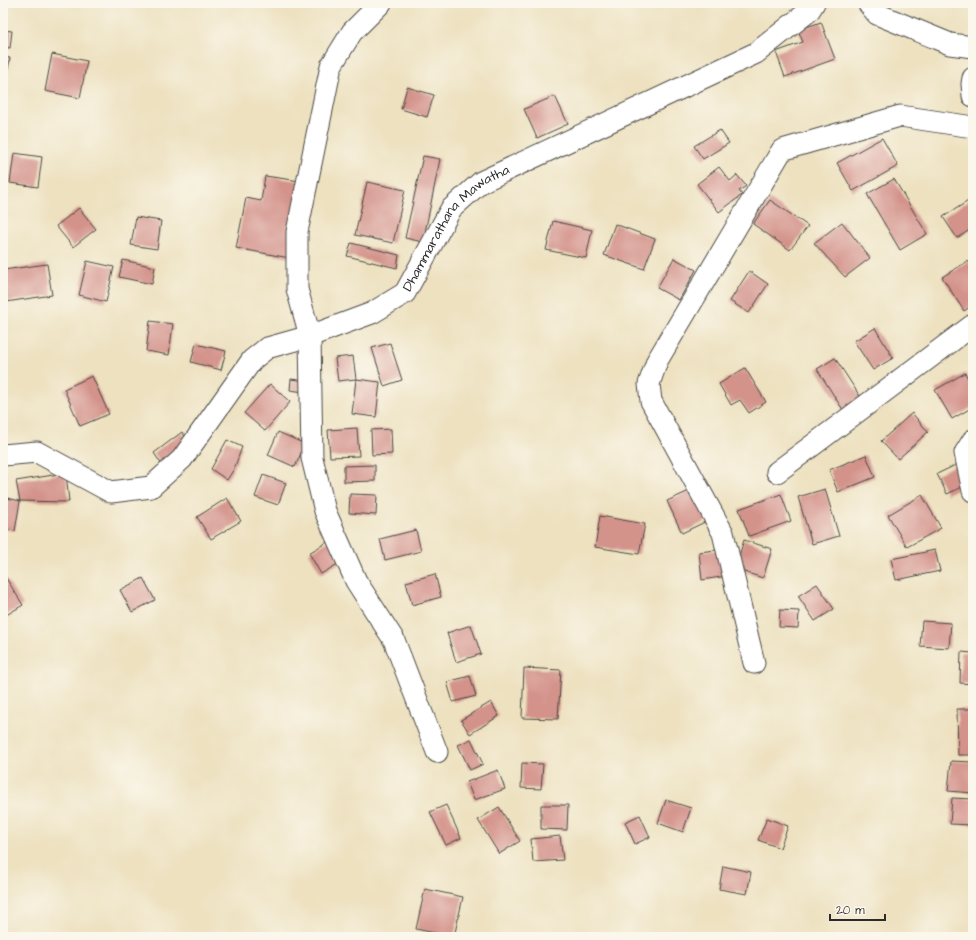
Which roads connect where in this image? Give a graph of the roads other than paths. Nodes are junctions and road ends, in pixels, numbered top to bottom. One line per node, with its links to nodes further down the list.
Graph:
1 (380, 3): 7 (street)
2 (814, 3): 7 (street, Dhammarathana Mawatha)
3 (868, 3): 4 (street)
4 (973, 47)
5 (973, 127): 12 (street)
6 (973, 325): 10 (street)
7 (310, 336): 9 (street, Dhammarathana Mawatha); 13 (street)
8 (973, 440): 11 (street)
9 (3, 455)
10 (777, 472)
11 (973, 491)
12 (754, 664)
13 (437, 752)

